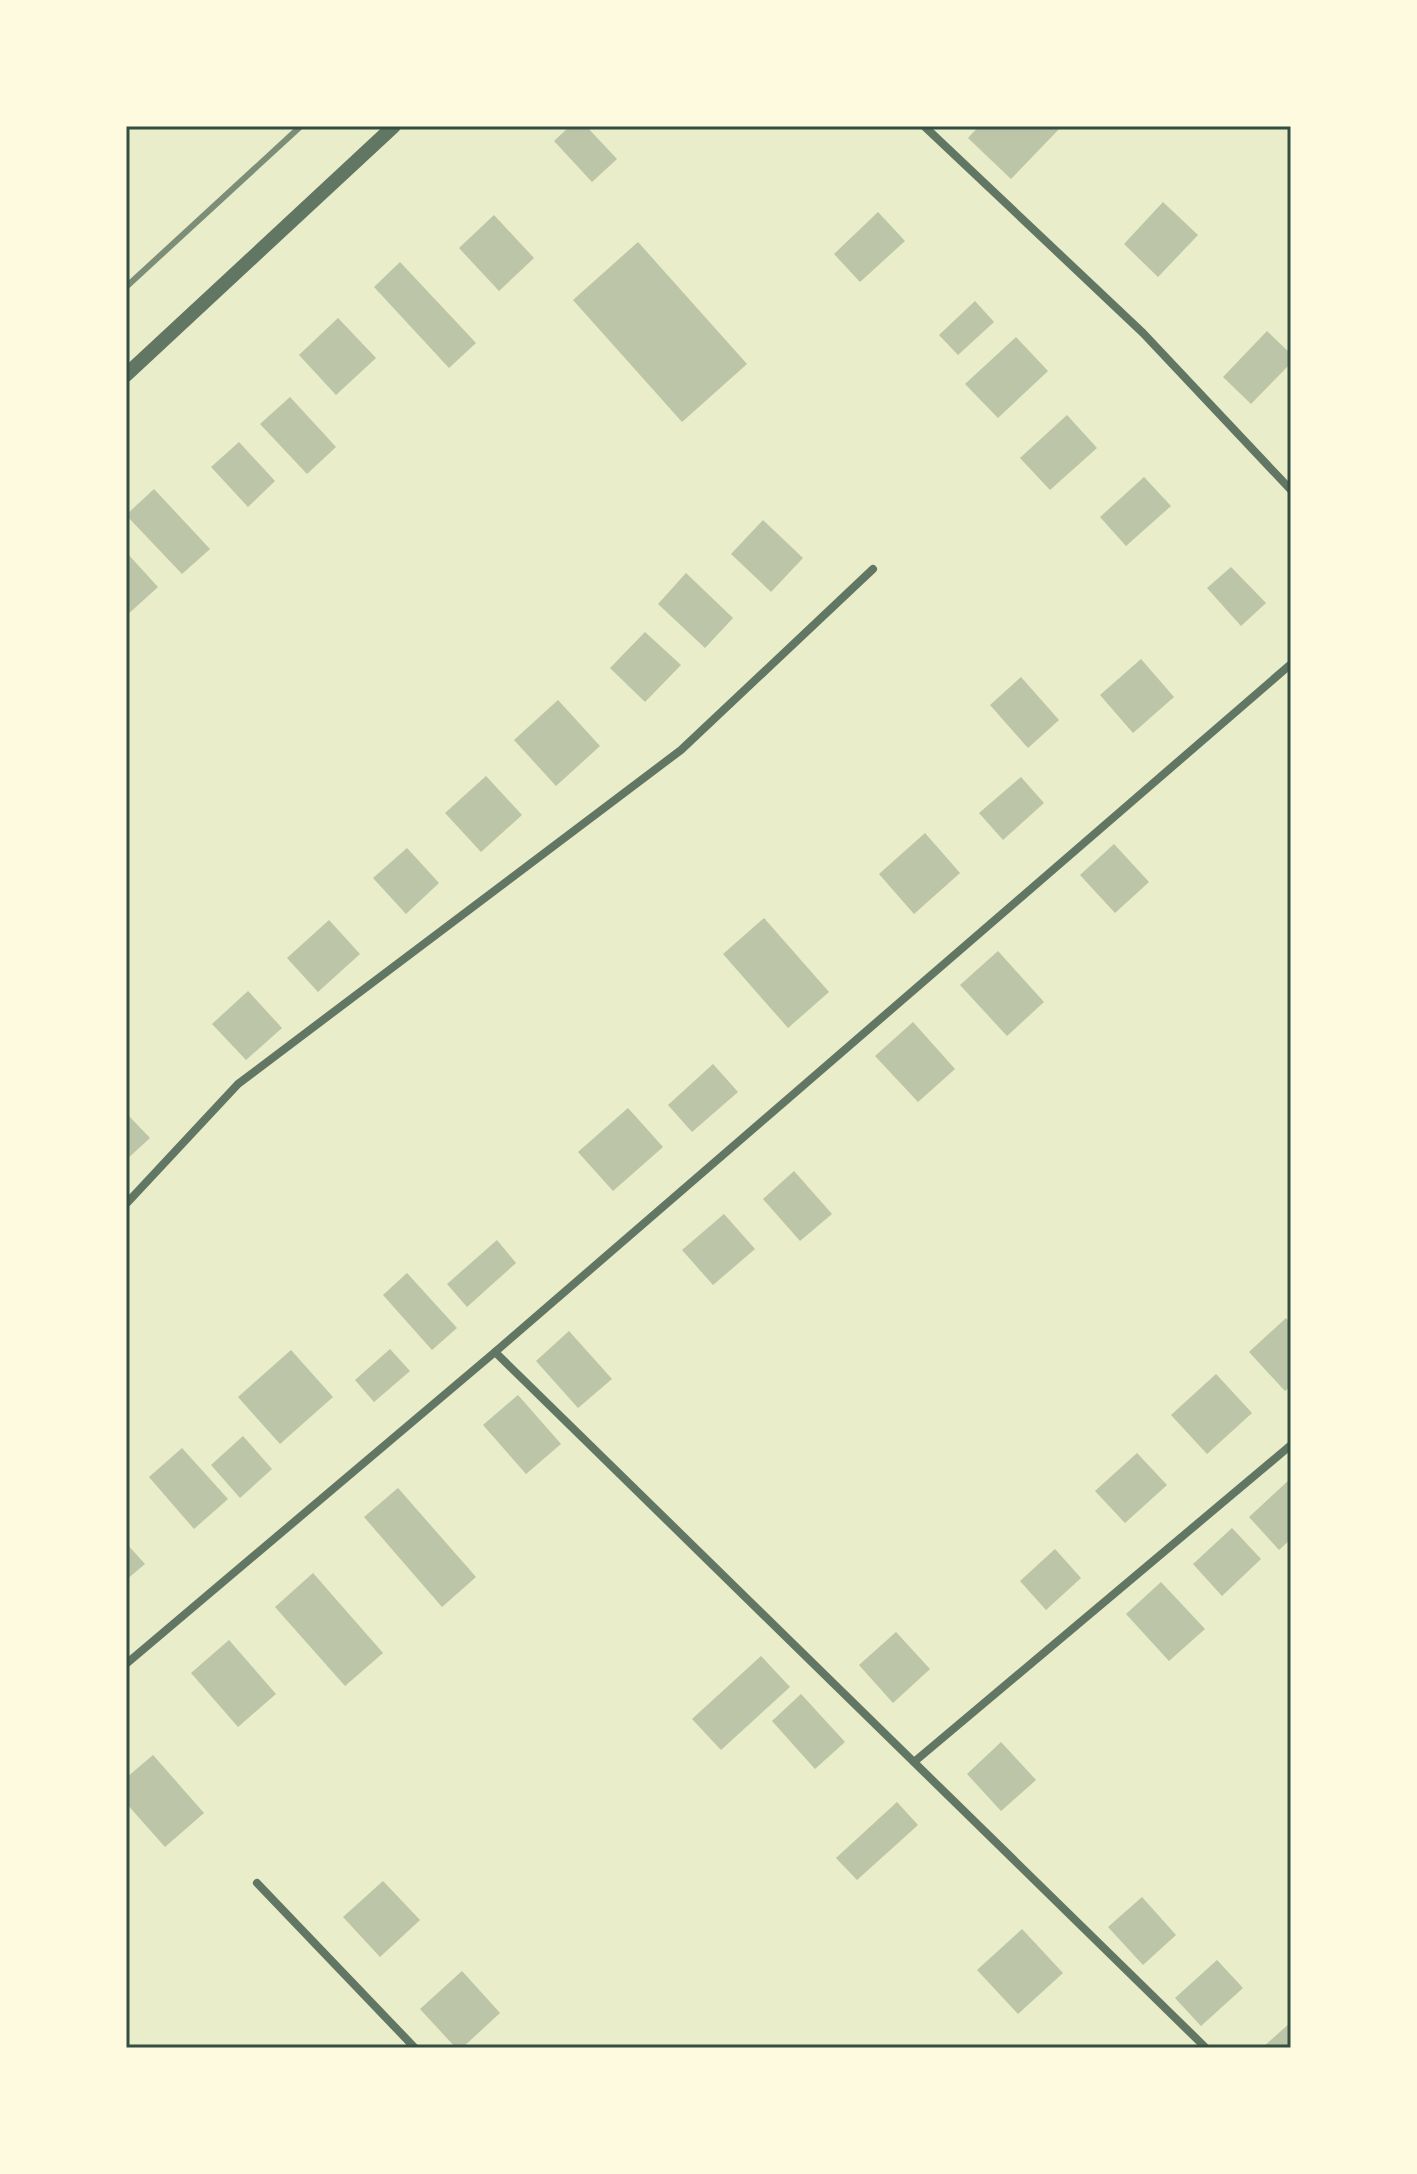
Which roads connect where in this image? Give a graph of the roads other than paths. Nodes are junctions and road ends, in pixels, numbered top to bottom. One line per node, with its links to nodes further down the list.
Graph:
1 (394, 126): 3 (street)
2 (924, 126): 4 (street)
3 (126, 375)
4 (1291, 490)
5 (873, 569): 7 (street)
6 (1291, 664): 8 (street)
7 (126, 1204)
8 (495, 1352): 10 (street); 11 (street)
9 (1291, 1445): 11 (street)
10 (126, 1664)
11 (914, 1762): 14 (street)
12 (257, 1883): 13 (street)
13 (415, 2048)
14 (1206, 2048)

